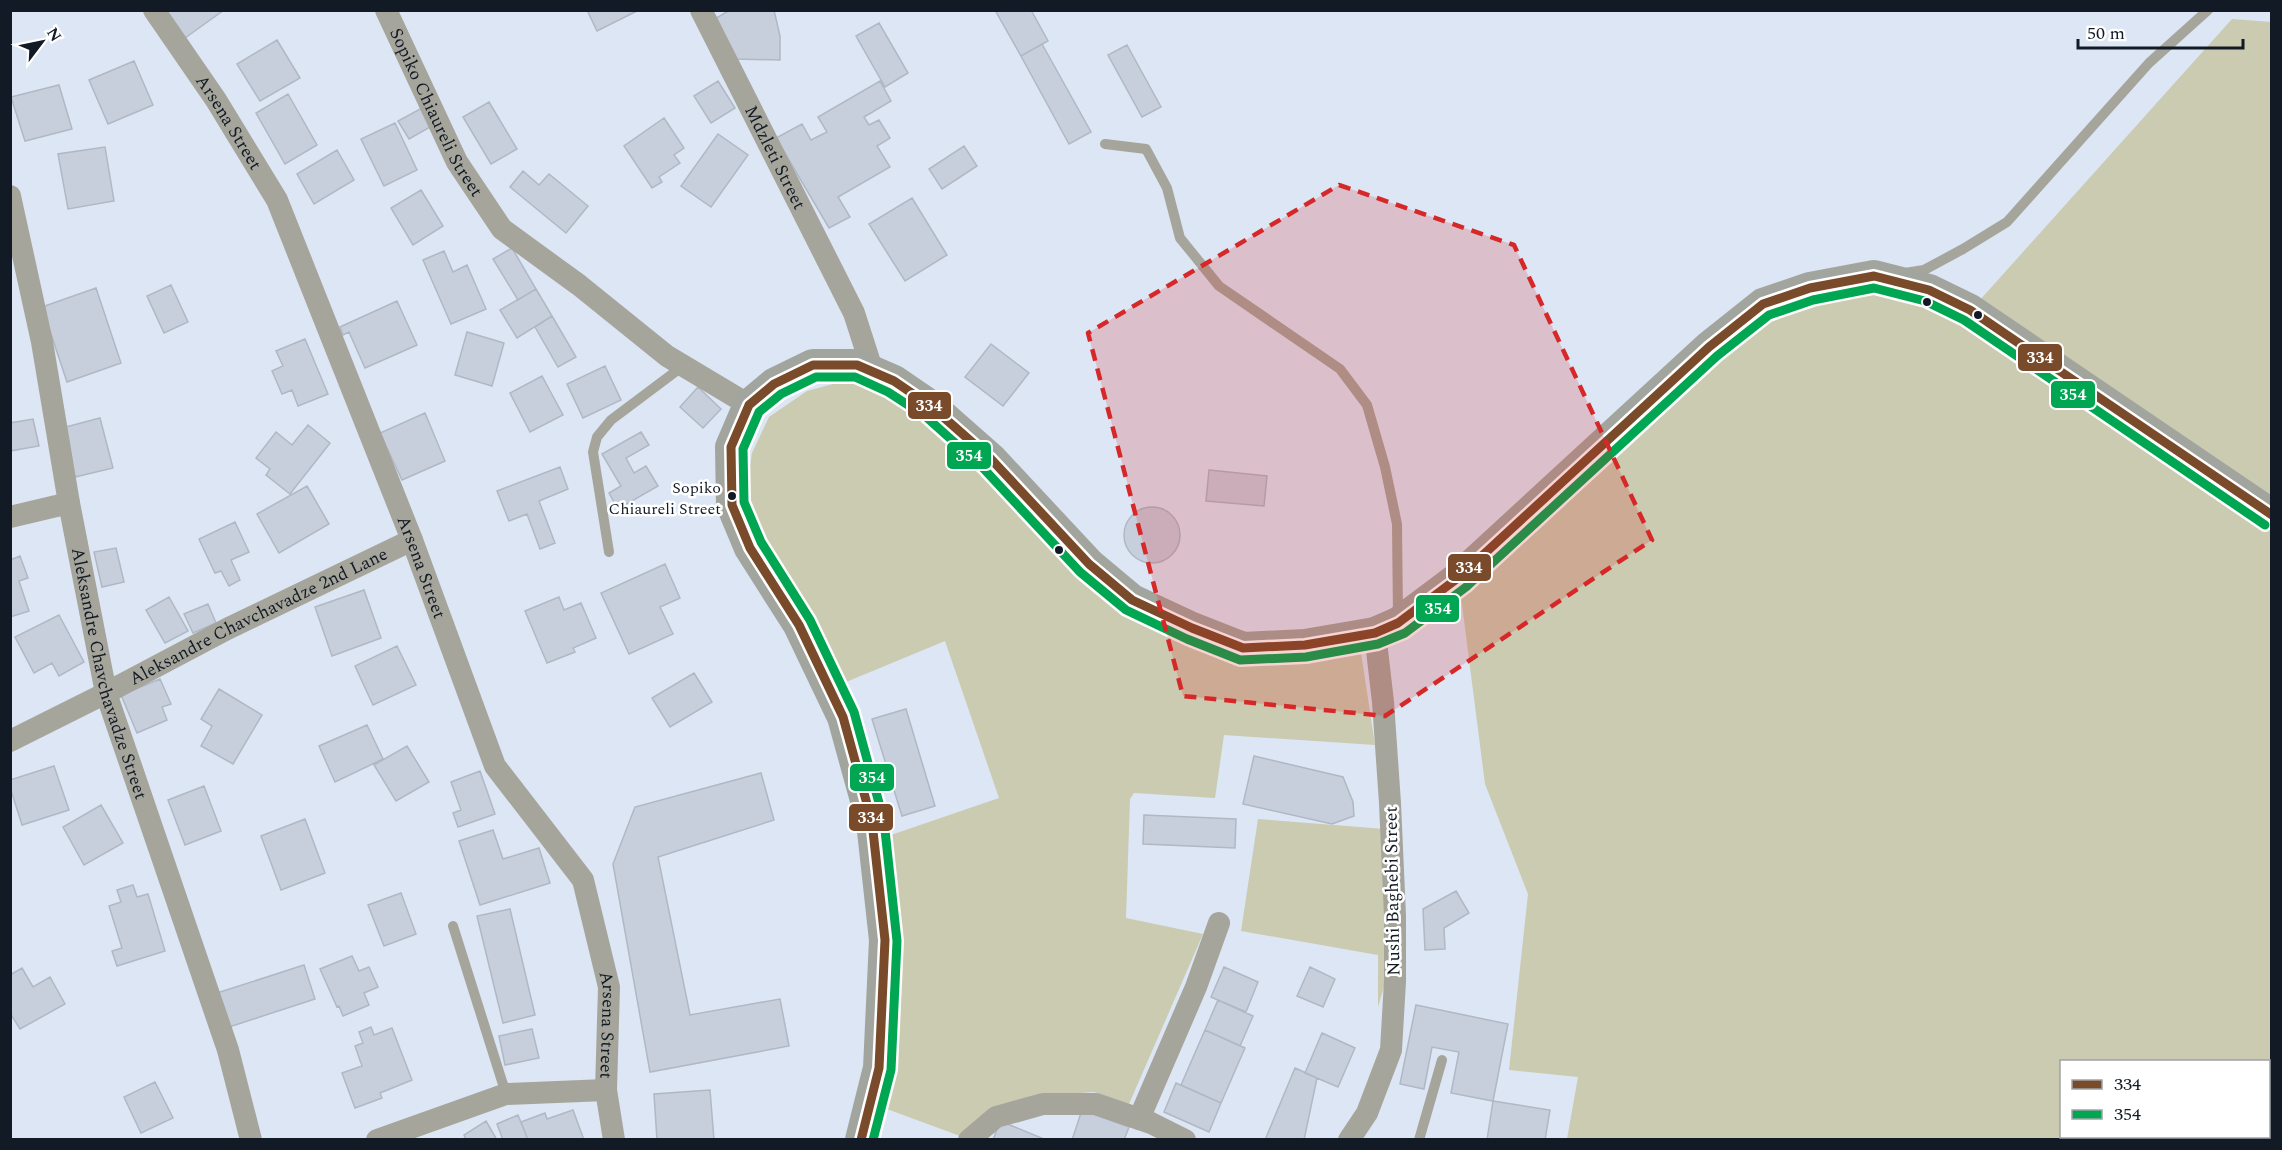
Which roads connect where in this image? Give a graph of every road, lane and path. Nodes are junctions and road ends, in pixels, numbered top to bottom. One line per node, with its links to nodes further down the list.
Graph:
1 (154, 10): 14 (street, Arsena Street)
2 (386, 10): 8 (street, Sopiko Chiaureli Street)
3 (701, 10): 9 (street, Mdzleti Street)
4 (2208, 10): 7 (lane)
5 (1105, 144): 16 (lane)
6 (10, 196): 11 (street, Aleksandre Chavchavadze Street)
7 (1874, 276): 12 (main road); 16 (main road)
8 (684, 366): 10 (street, Sopiko Chiaureli Street); 15 (lane)
9 (873, 372): 10 (main road); 16 (main road)
10 (749, 405): 28 (main road)
11 (69, 503): 13 (street); 17 (street, Aleksandre Chavchavadze Street)
12 (2271, 515)
13 (10, 518)
14 (412, 540): 17 (street, Aleksandre Chavchavadze 2nd Lane); 22 (street, Arsena Street)
15 (609, 552)
16 (1386, 628): 31 (street, Nushi Baghebi Street)
17 (106, 693): 18 (street, Aleksandre Chavchavadze 2nd Lane); 25 (street, Aleksandre Chavchavadze Street)
18 (10, 741)
19 (1219, 923): 24 (street)
20 (453, 926): 23 (lane)
21 (1442, 1060): 32 (lane)
22 (606, 1090): 23 (street); 27 (street, Arsena Street)
23 (506, 1094): 26 (street)
24 (1146, 1127): 29 (street); 30 (street)
25 (251, 1140)
26 (378, 1140)
27 (614, 1140)
28 (861, 1140)
29 (969, 1140)
30 (1185, 1140)
31 (1350, 1140)
32 (1419, 1140)

